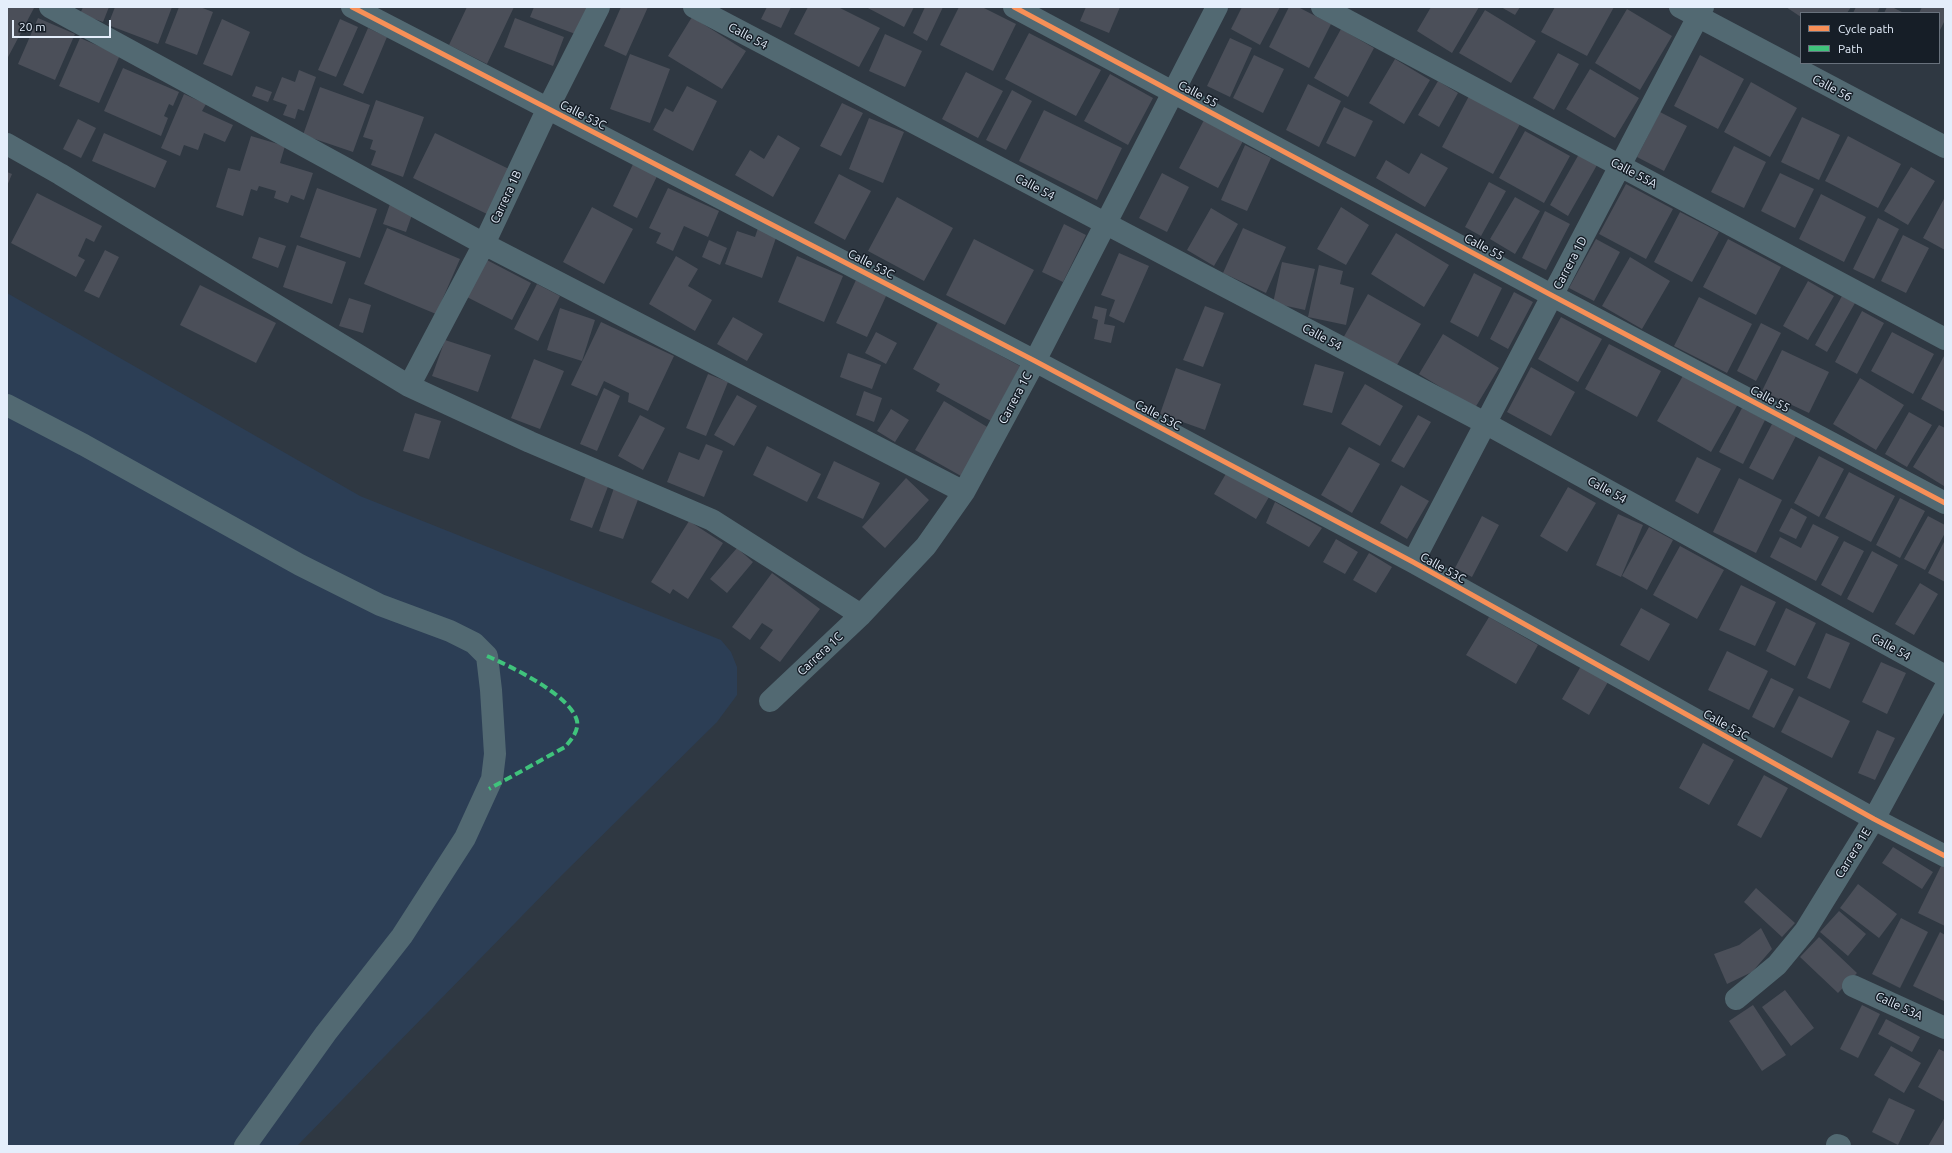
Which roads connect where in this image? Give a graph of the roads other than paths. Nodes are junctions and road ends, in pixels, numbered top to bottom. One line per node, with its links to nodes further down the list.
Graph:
1 (50, 7): 15 (street)
2 (352, 7): 10 (street, Calle 53C)
3 (599, 7): 10 (street, Carrera 1B)
4 (694, 7): 14 (street, Calle 54)
5 (1014, 7): 9 (street, Calle 55)
6 (1217, 7): 9 (street, Carrera 1C)
7 (1322, 7): 13 (street, Calle 55A)
8 (1694, 10): 12 (street, Calle 56); 13 (street, Carrera 1D)
9 (1174, 92): 14 (street, Carrera 1C); 16 (street, Calle 55)
10 (548, 108): 15 (street, Carrera 1B); 18 (street, Calle 53C)
11 (7, 144): 19 (street)
12 (1945, 147)
13 (1620, 166): 16 (street, Carrera 1D); 17 (street, Calle 55A)
14 (1105, 224): 18 (street, Carrera 1C); 21 (street, Calle 54)
15 (484, 244): 19 (street, Carrera 1B); 22 (street)
16 (1553, 296): 21 (street, Carrera 1D); 23 (street, Calle 55)
17 (1945, 339)
18 (1035, 361): 22 (street, Carrera 1C); 24 (street, Calle 53C)
19 (409, 386): 25 (street)
20 (7, 405): 34 (street)
21 (1485, 423): 24 (street, Carrera 1D); 26 (street, Calle 54)
22 (964, 492): 25 (street, Carrera 1C)
23 (1945, 503)
24 (1413, 562): 29 (street, Calle 53C)
25 (862, 615): 28 (street, Carrera 1C)
26 (1945, 676)
27 (1945, 688): 29 (street, Carrera 1E)
28 (770, 701)
29 (1874, 819): 30 (street, Calle 53C); 32 (street, Carrera 1E)
30 (1945, 856)
31 (1852, 986): 33 (street, Calle 53A)
32 (1736, 999)
33 (1945, 1028)
34 (244, 1146)

